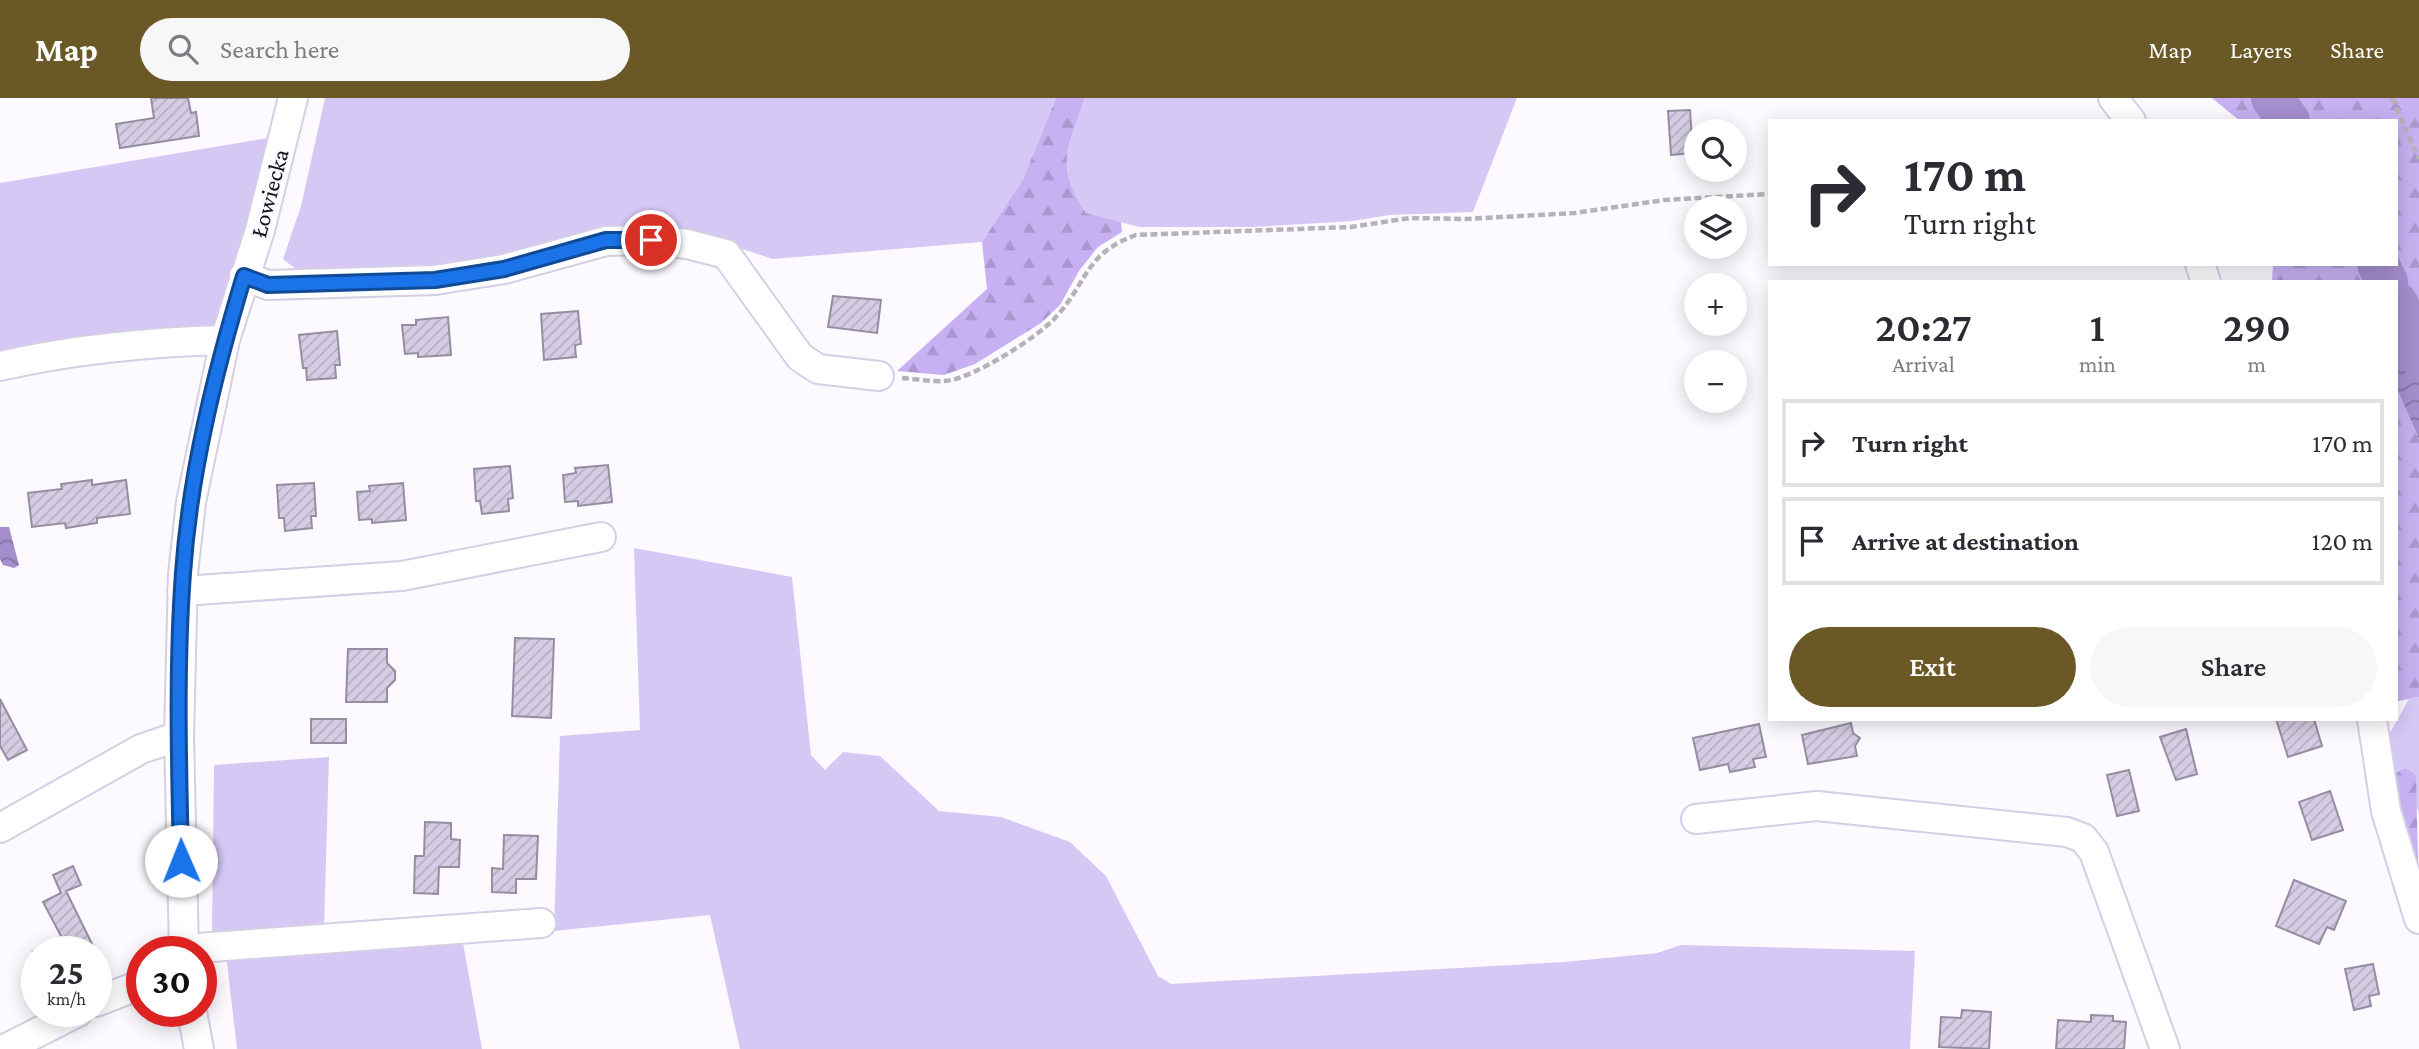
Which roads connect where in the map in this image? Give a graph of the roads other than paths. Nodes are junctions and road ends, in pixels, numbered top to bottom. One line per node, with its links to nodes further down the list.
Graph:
1 (293, 98): 2 (street, Łowiecka)
2 (244, 276): 3 (street, Łowiecka); 5 (street)
3 (225, 340): 4 (street); 7 (street, Łowiecka)
4 (0, 366)
5 (880, 376)
6 (601, 537): 7 (street)
7 (182, 591): 9 (street, Łowiecka)
8 (2372, 721): 12 (street)
9 (179, 736): 11 (street); 14 (street, Łowiecka)
10 (1696, 819): 20 (street)
11 (0, 828)
12 (2419, 919)
13 (541, 923): 15 (street)
14 (184, 936)
15 (217, 948)
16 (48, 1027): 18 (street)
17 (195, 1027): 19 (street)
18 (5, 1049)
19 (199, 1049)
20 (2165, 1049)

